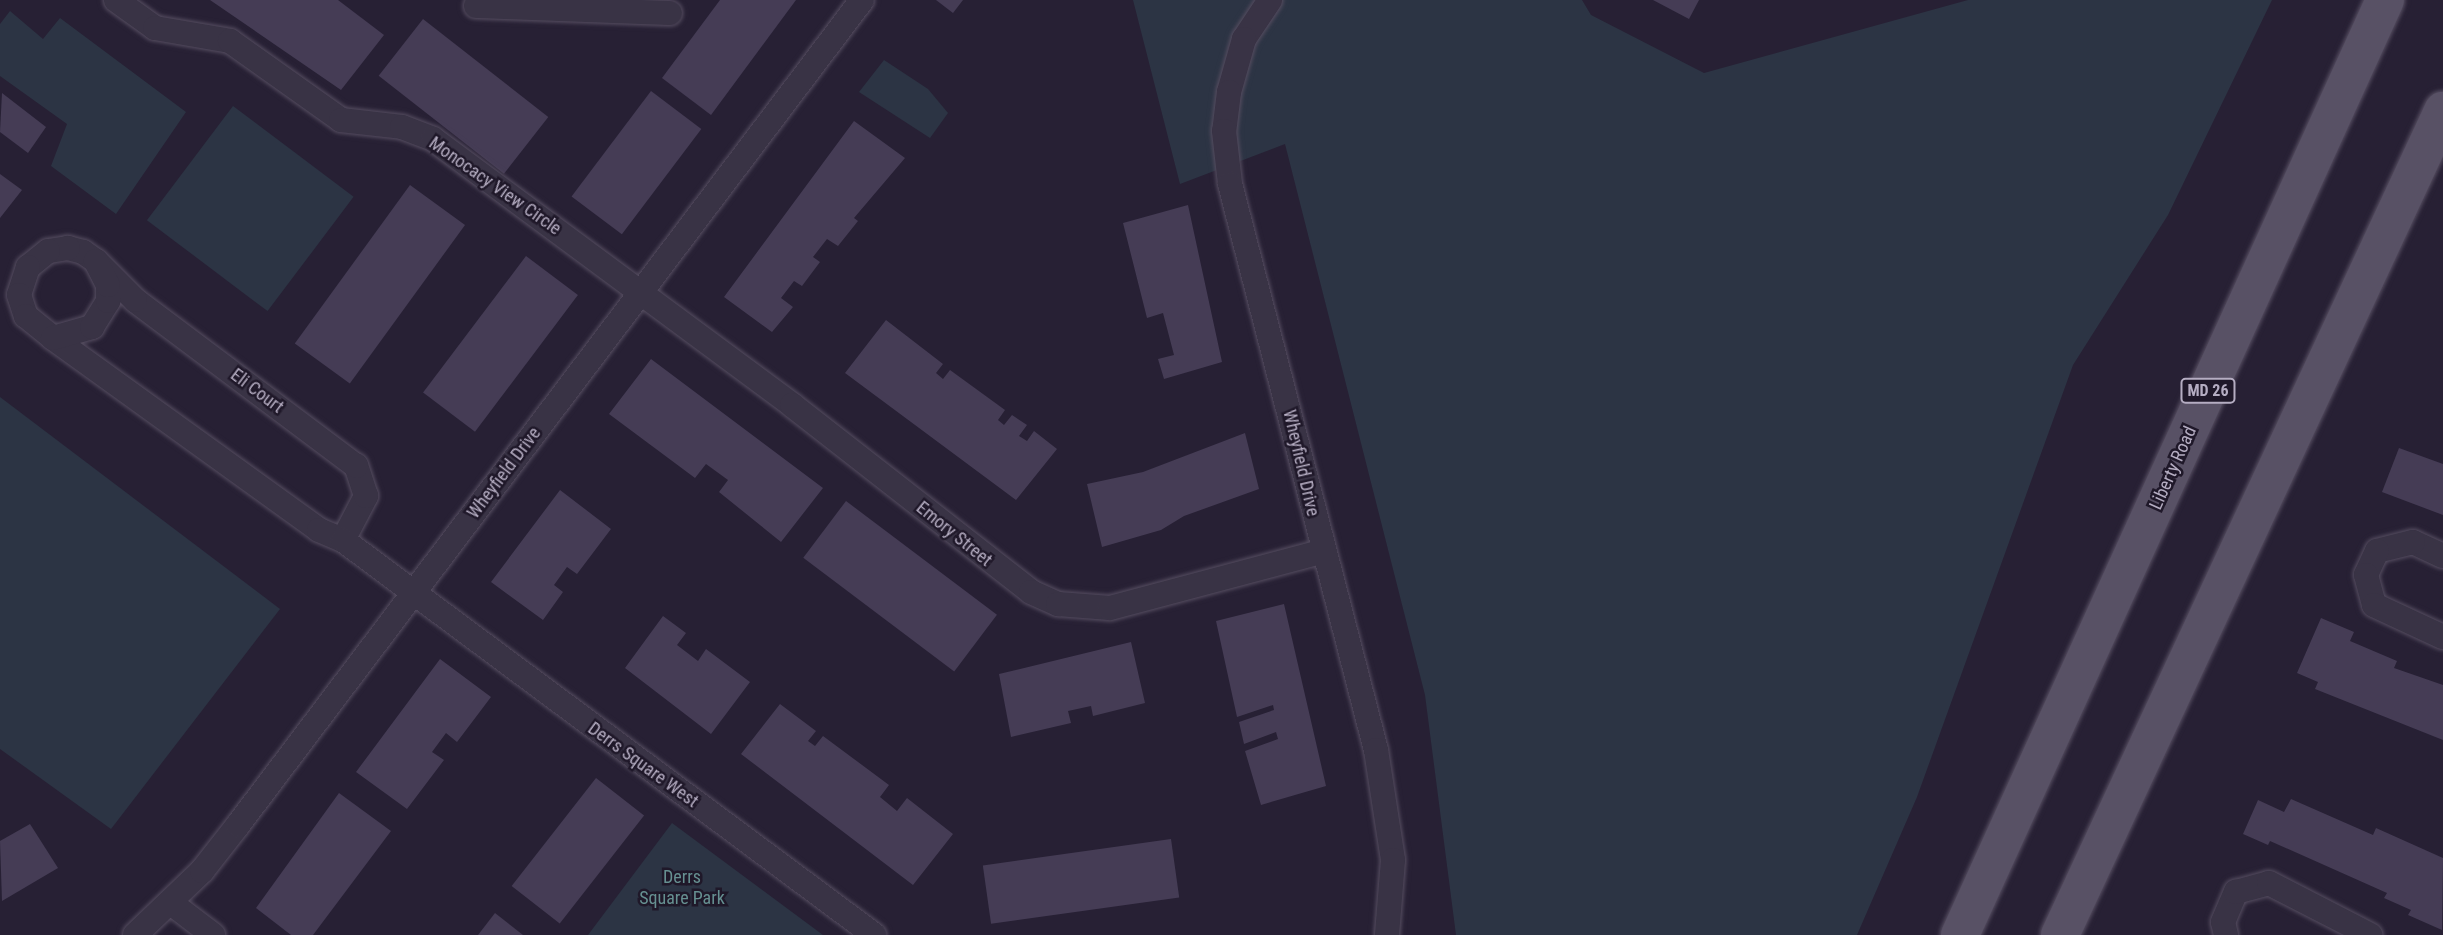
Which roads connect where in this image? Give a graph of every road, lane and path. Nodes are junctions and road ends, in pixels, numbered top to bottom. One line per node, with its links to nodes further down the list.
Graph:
1 (116, 0): 9 (street, Monocacy View Circle)
2 (862, 0): 9 (street, Wheyfield Drive)
3 (1270, 0): 12 (street, Wheyfield Drive)
4 (2385, 0): 21 (main road, Liberty Road / MD 26)
5 (476, 6): 6 (street)
6 (670, 13)
7 (2443, 111): 22 (main road)
8 (96, 261): 10 (street); 10 (street, Eli Court); 11 (street, Eli Court)
9 (641, 292): 12 (street, Emory Street); 14 (street, Wheyfield Drive)
10 (53, 338): 11 (street, Eli Court)
11 (343, 540): 14 (street, Eli Court)
12 (1321, 552): 20 (street, Wheyfield Drive)
13 (2443, 556): 15 (street)
14 (415, 591): 16 (street, Wheyfield Drive); 19 (street, Derrs Square West)
15 (2443, 637)
16 (171, 903): 17 (street, Wheyfield Drive); 18 (street)
17 (135, 935)
18 (213, 935)
19 (874, 935)
20 (1387, 935)
21 (1960, 935)
22 (2060, 935)
23 (2226, 935): 24 (street)
24 (2370, 935)

